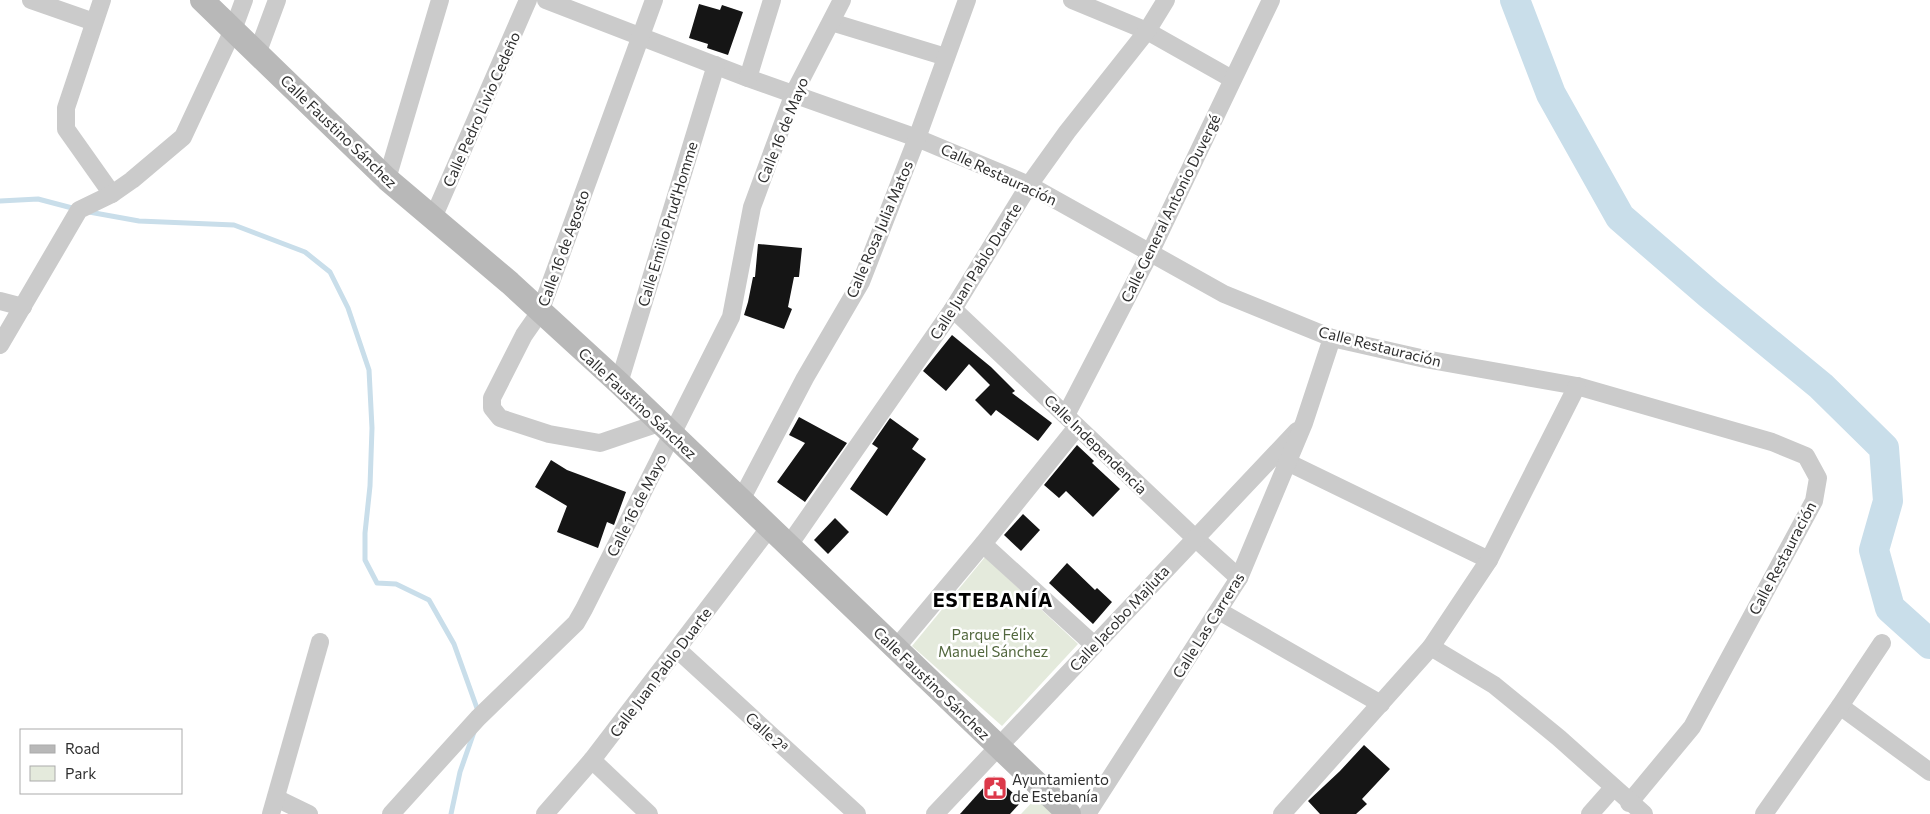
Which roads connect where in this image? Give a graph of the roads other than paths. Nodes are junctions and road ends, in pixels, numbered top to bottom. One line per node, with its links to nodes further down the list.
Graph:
1 (31, 0): 16 (street)
2 (102, 0): 16 (street)
3 (202, 0): 18 (street, Calle Faustino Sánchez)
4 (244, 0): 18 (street)
5 (277, 0): 21 (street)
6 (440, 0): 28 (street)
7 (528, 0): 31 (street, Calle Pedro Livio Cedeño)
8 (546, 0): 20 (street, Calle Restauración)
9 (654, 0): 20 (street, Calle 16 de Agosto)
10 (772, 0): 24 (street)
11 (842, 0): 17 (street, Calle 16 de Mayo)
12 (967, 0): 22 (street, Calle Rosa Julia Matos)
13 (1072, 0): 19 (street)
14 (1166, 0): 19 (street, Calle Juan Pablo Duarte)
15 (1271, 0): 25 (street, Calle General Antonio Duvergé)
16 (94, 22): 30 (street)
17 (831, 22): 22 (street); 26 (street, Calle 16 de Mayo)
18 (233, 30): 21 (street, Calle Faustino Sánchez); 30 (street)
19 (1147, 31): 25 (street); 29 (street, Calle Juan Pablo Duarte)
20 (641, 36): 23 (street, Calle Restauración); 36 (street, Calle 16 de Agosto)
21 (258, 54): 28 (street, Calle Faustino Sánchez)
22 (946, 57): 27 (street, Calle Rosa Julia Matos)
23 (716, 65): 24 (street, Calle Restauración); 39 (street, Calle Emilio Prud'Homme)
24 (748, 78): 26 (street, Calle Restauración)
25 (1232, 79): 32 (street, Calle General Antonio Duvergé)
26 (794, 93): 27 (street, Calle Restauración); 42 (street, Calle 16 de Mayo)
27 (917, 138): 29 (street, Calle Restauración); 44 (street, Calle Rosa Julia Matos)
28 (387, 178): 31 (street, Calle Faustino Sánchez)
29 (1029, 185): 32 (street, Calle Restauración); 35 (street, Calle Juan Pablo Duarte)
30 (112, 194): 34 (street)
31 (433, 218): 36 (street, Calle Faustino Sánchez)
32 (1150, 253): 37 (street, Calle Restauración); 41 (street, Calle General Antonio Duvergé)
33 (0, 301): 34 (street)
34 (23, 307): 38 (street)
35 (953, 310): 41 (street, Calle Independencia); 48 (street, Calle Juan Pablo Duarte)
36 (540, 312): 39 (street, Calle Faustino Sánchez); 42 (street, Calle 16 de Agosto)
37 (1332, 338): 40 (street, Calle Restauración); 43 (street, Calle Jacobo Majluta)
38 (0, 345)
39 (619, 383): 42 (street, Calle Faustino Sánchez)
40 (1577, 386): 49 (street); 64 (street, Calle Restauración)
41 (1072, 421): 46 (street, Calle Independencia); 47 (street, Calle General Antonio Duvergé)
42 (665, 429): 44 (street, Calle Faustino Sánchez); 67 (street, Calle 16 de Mayo)
43 (1281, 459): 46 (street, Calle Jacobo Majluta); 49 (street); 50 (street, Calle Las Carreras)
44 (741, 500): 45 (street, Calle Faustino Sánchez)
45 (770, 527): 48 (street, Calle Faustino Sánchez); 57 (street, Calle Juan Pablo Duarte)
46 (1195, 538): 50 (street, Calle Independencia); 54 (street, Calle Jacobo Majluta)
47 (983, 544): 54 (street); 56 (street, Calle General Antonio Duvergé)
48 (789, 545): 56 (street, Calle Faustino Sánchez)
49 (1489, 560): 55 (street)
50 (1239, 578): 51 (street, Calle Las Carreras)
51 (1218, 611): 58 (street); 73 (street, Calle Las Carreras)
52 (320, 642): 65 (street)
53 (1882, 642): 59 (street)
54 (1094, 645): 60 (street, Calle Jacobo Majluta)
55 (1432, 647): 58 (street); 63 (street)
56 (896, 648): 60 (street, Calle Faustino Sánchez)
57 (678, 650): 61 (street, Calle Juan Pablo Duarte); 70 (street, Calle 2ª)
58 (1381, 704): 74 (street)
59 (1840, 706): 62 (street); 77 (street)
60 (998, 746): 71 (street, Calle Jacobo Majluta); 72 (street, Calle Faustino Sánchez)
61 (592, 760): 68 (street, Calle Juan Pablo Duarte); 69 (street)
62 (1930, 772)
63 (1612, 788): 64 (street); 75 (street)
64 (1630, 803): 76 (street)
65 (273, 806): 66 (street)
66 (309, 814)
67 (391, 814)
68 (545, 814)
69 (649, 814)
70 (857, 814)
71 (935, 814)
72 (1069, 814)
73 (1087, 814)
74 (1282, 814)
75 (1590, 814)
76 (1644, 814)
77 (1764, 814)

